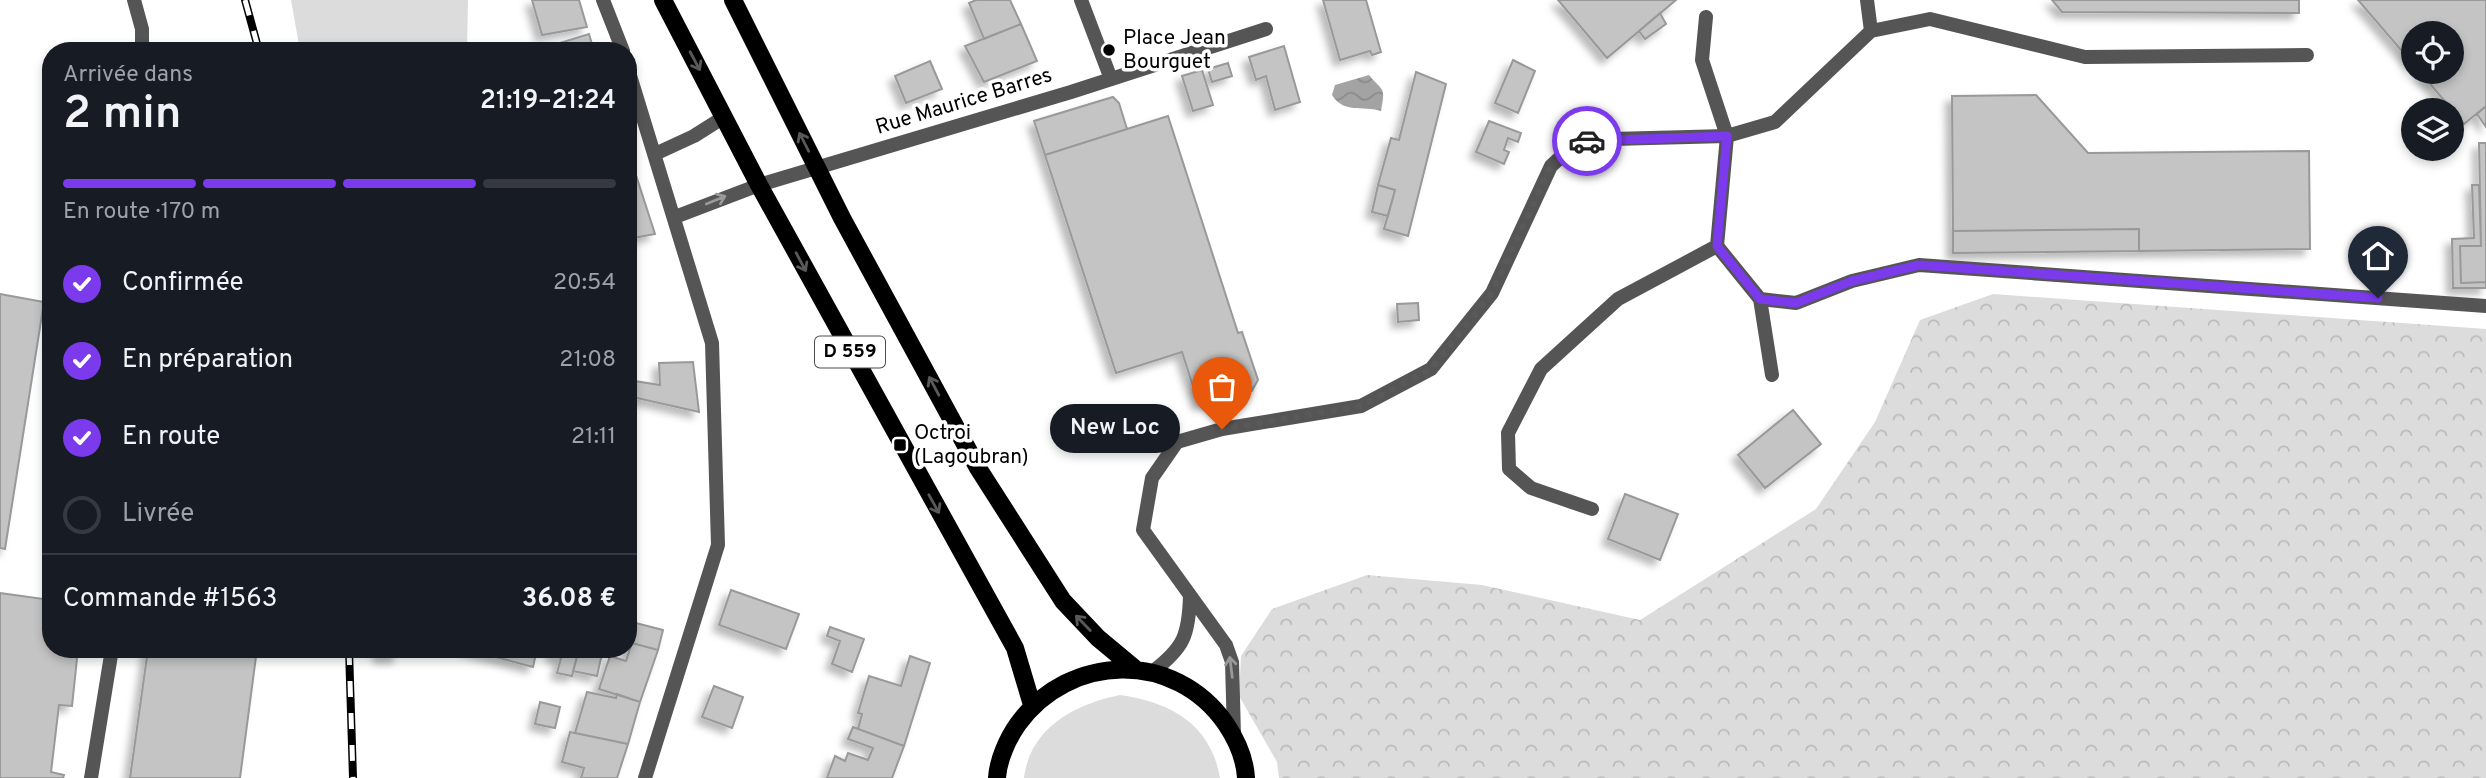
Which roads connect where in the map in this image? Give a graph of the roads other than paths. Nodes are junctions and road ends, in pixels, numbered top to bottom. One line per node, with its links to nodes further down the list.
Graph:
1 (134, 0): 10 (street)
2 (603, 0): 11 (street)
3 (663, 0): 15 (main road, D 559, one-way to 15)
4 (733, 0): 18 (main road, D 559, one-way to 4)
5 (1081, 0): 13 (street)
6 (1867, 0): 9 (street)
7 (1706, 16): 16 (street)
8 (1266, 29): 13 (street, Rue Maurice Barres)
9 (1871, 31): 12 (street); 16 (street)
10 (142, 42)
11 (619, 42)
12 (2306, 55)
13 (1111, 79): 18 (street, Rue Maurice Barres)
14 (637, 97): 17 (street)
15 (724, 117): 17 (street); 19 (main road, D 559)
16 (1727, 136): 21 (street); 26 (street)
17 (655, 154): 20 (street)
18 (817, 168): 19 (street, Rue Maurice Barres); 28 (main road, D 559, one-way to 18)
19 (759, 185): 20 (street, Rue Maurice Barres, one-way to 19); 30 (main road, D 559, one-way to 30)
20 (675, 217): 33 (street)
21 (1717, 246): 22 (street); 25 (street)
22 (1760, 299): 23 (street); 24 (street)
23 (2486, 306)
24 (1772, 375)
25 (1592, 509)
26 (1190, 595): 29 (street); 31 (street, one-way to 26)
27 (110, 658): 32 (street)
28 (1134, 668): 29 (main road); 30 (main road)
29 (1152, 671): 31 (main road)
30 (1032, 705): 34 (main road)
31 (1234, 735): 35 (main road)
32 (91, 778)
33 (645, 778)
34 (997, 778)
35 (1246, 778)

